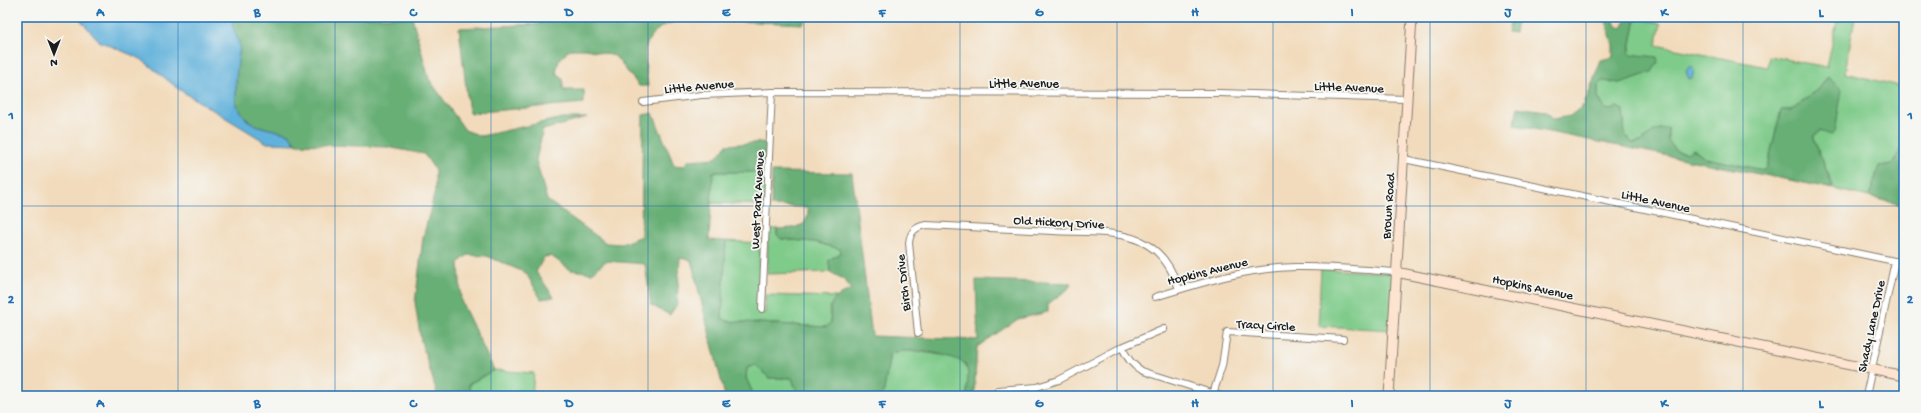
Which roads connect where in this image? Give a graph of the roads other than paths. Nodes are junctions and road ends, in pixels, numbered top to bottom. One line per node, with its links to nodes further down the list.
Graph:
1 (1412, 17): 3 (street, Brown Road)
2 (772, 92): 3 (street, Little Avenue); 4 (street, Little Avenue); 12 (street, West Park Avenue)
3 (1406, 99): 5 (street, Brown Road)
4 (643, 102)
5 (1404, 158): 7 (street, Little Avenue); 9 (street, Brown Road)
6 (912, 231): 10 (street, Old Hickory Drive); 14 (street, Birch Drive)
7 (1895, 261): 8 (street, Little Avenue); 17 (street, Shady Lane Drive)
8 (1904, 263)
9 (1396, 272): 10 (street, Hopkins Avenue); 17 (street, Hopkins Avenue); 22 (street, Brown Road)
10 (1179, 289): 11 (street, Hopkins Avenue)
11 (1155, 297)
12 (762, 309)
13 (1164, 329): 16 (street)
14 (918, 333)
15 (1343, 339): 20 (street, Tracy Circle)
16 (1122, 347): 19 (street); 20 (street)
17 (1871, 369): 18 (street, Hopkins Avenue); 23 (street, Shady Lane Drive)
18 (1904, 376)
19 (998, 390)
20 (1214, 394): 21 (street)
21 (1221, 396)
22 (1390, 396)
23 (1866, 396)

